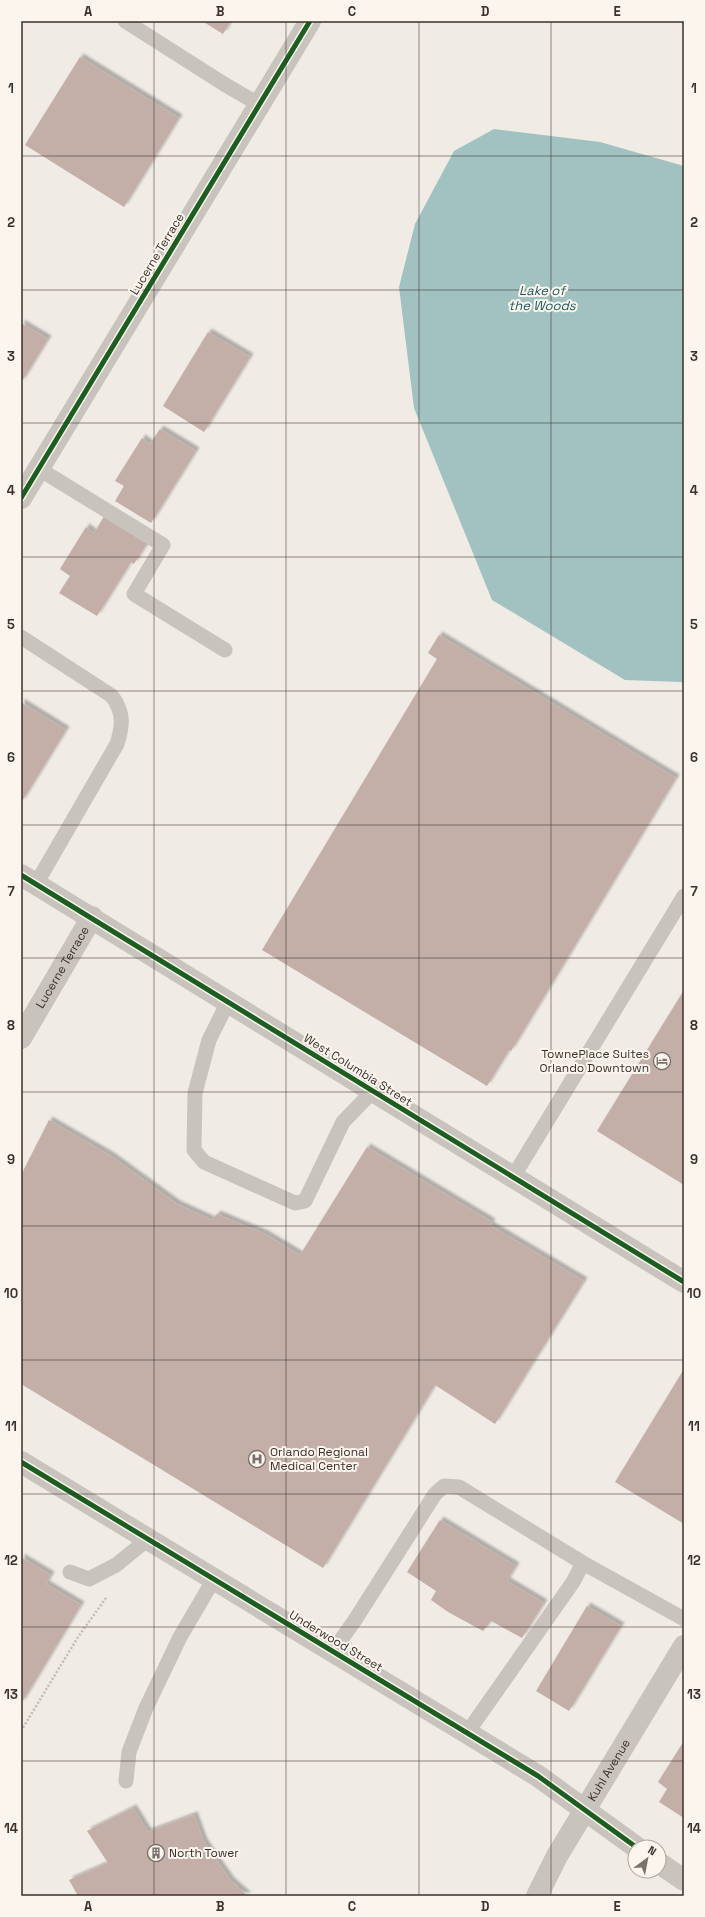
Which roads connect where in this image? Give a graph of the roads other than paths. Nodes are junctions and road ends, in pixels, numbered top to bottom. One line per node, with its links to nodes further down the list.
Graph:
1 (125, 21): 3 (lane)
2 (310, 21): 3 (street, Lucerne Terrace)
3 (260, 105): 4 (street, Lucerne Terrace)
4 (38, 469): 5 (street, Lucerne Terrace); 7 (lane)
5 (21, 498)
6 (21, 637): 8 (lane)
7 (225, 650)
8 (29, 880): 10 (street, West Columbia Street)
9 (684, 896): 14 (lane)
10 (92, 917): 11 (street, West Columbia Street); 12 (street, Lucerne Terrace)
11 (228, 1002): 13 (street, West Columbia Street); 13 (lane)
12 (21, 1038)
13 (373, 1091): 14 (street, West Columbia Street)
14 (512, 1177): 15 (street, West Columbia Street)
15 (684, 1282)
16 (21, 1462): 17 (street, Underwood Street)
17 (148, 1539): 19 (lane); 20 (street, Underwood Street)
18 (583, 1563): 21 (lane); 23 (lane); 24 (lane)
19 (70, 1572)
20 (214, 1579): 23 (street, Underwood Street); 25 (lane)
21 (684, 1619)
22 (684, 1646): 26 (street, Kuhl Avenue)
23 (333, 1651): 24 (street, Underwood Street)
24 (467, 1733): 26 (street, Underwood Street)
25 (126, 1781)
26 (585, 1810): 27 (street, Underwood Street); 30 (street, Kuhl Avenue)
27 (627, 1840)
28 (667, 1868): 29 (street)
29 (684, 1880)
30 (537, 1896)

